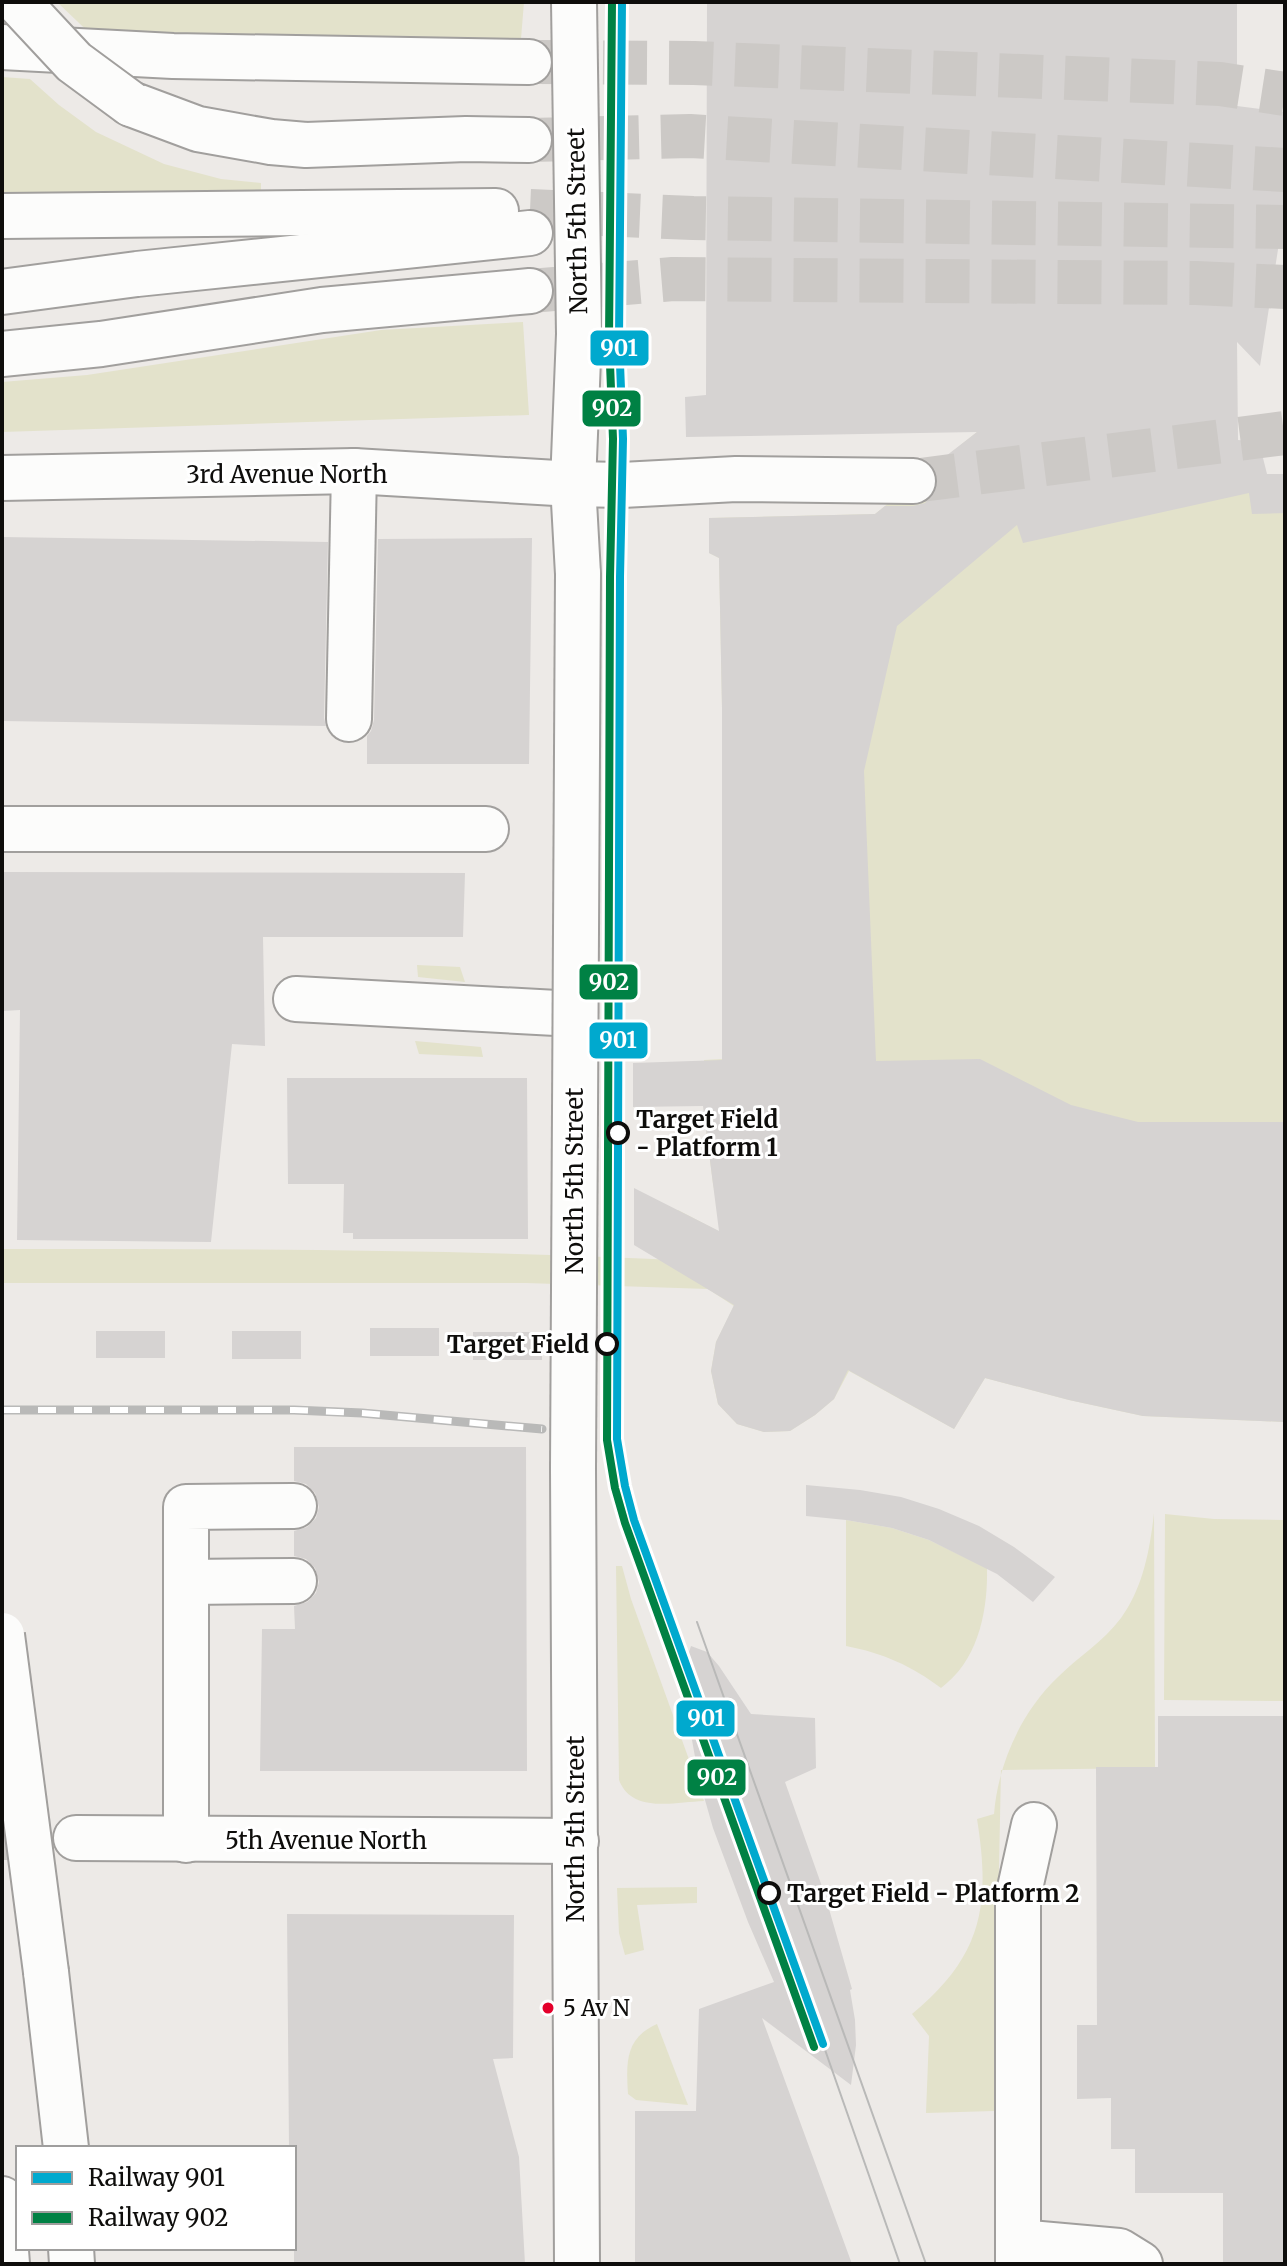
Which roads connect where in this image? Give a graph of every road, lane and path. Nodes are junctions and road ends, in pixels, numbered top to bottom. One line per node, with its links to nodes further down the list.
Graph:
1 (18, 2): 5 (main road, bridge)
2 (574, 2): 13 (main road, North 5th Street, bridge)
3 (2, 47): 4 (main road)
4 (529, 62)
5 (529, 140)
6 (2, 216): 8 (main road)
7 (530, 291): 9 (main road)
8 (2, 292)
9 (2, 354)
10 (354, 471): 11 (main road, 3rd Avenue North); 13 (main road, 3rd Avenue North); 14 (main road)
11 (2, 478)
12 (913, 481): 13 (main road, 3rd Avenue North)
13 (573, 484): 18 (main road, North 5th Street, bridge)
14 (349, 719)
15 (2, 829): 16 (main road)
16 (486, 829)
17 (296, 999): 18 (main road)
18 (575, 1014): 27 (main road, North 5th Street, bridge)
19 (294, 1506): 21 (main road)
20 (294, 1581): 21 (main road)
21 (187, 1582): 26 (main road)
22 (2, 1635): 28 (main road, bridge)
23 (2, 1751): 28 (main road, bridge)
24 (1034, 1825): 31 (main road)
25 (76, 1838): 26 (main road, 5th Avenue North)
26 (186, 1840): 27 (main road, 5th Avenue North)
27 (576, 1841): 33 (main road, North 5th Street)
28 (46, 1972): 29 (main road)
29 (66, 2146)
30 (2, 2199): 32 (main road)
31 (1018, 2253): 34 (main road)
32 (7, 2264)
33 (577, 2264)
34 (1140, 2264)

